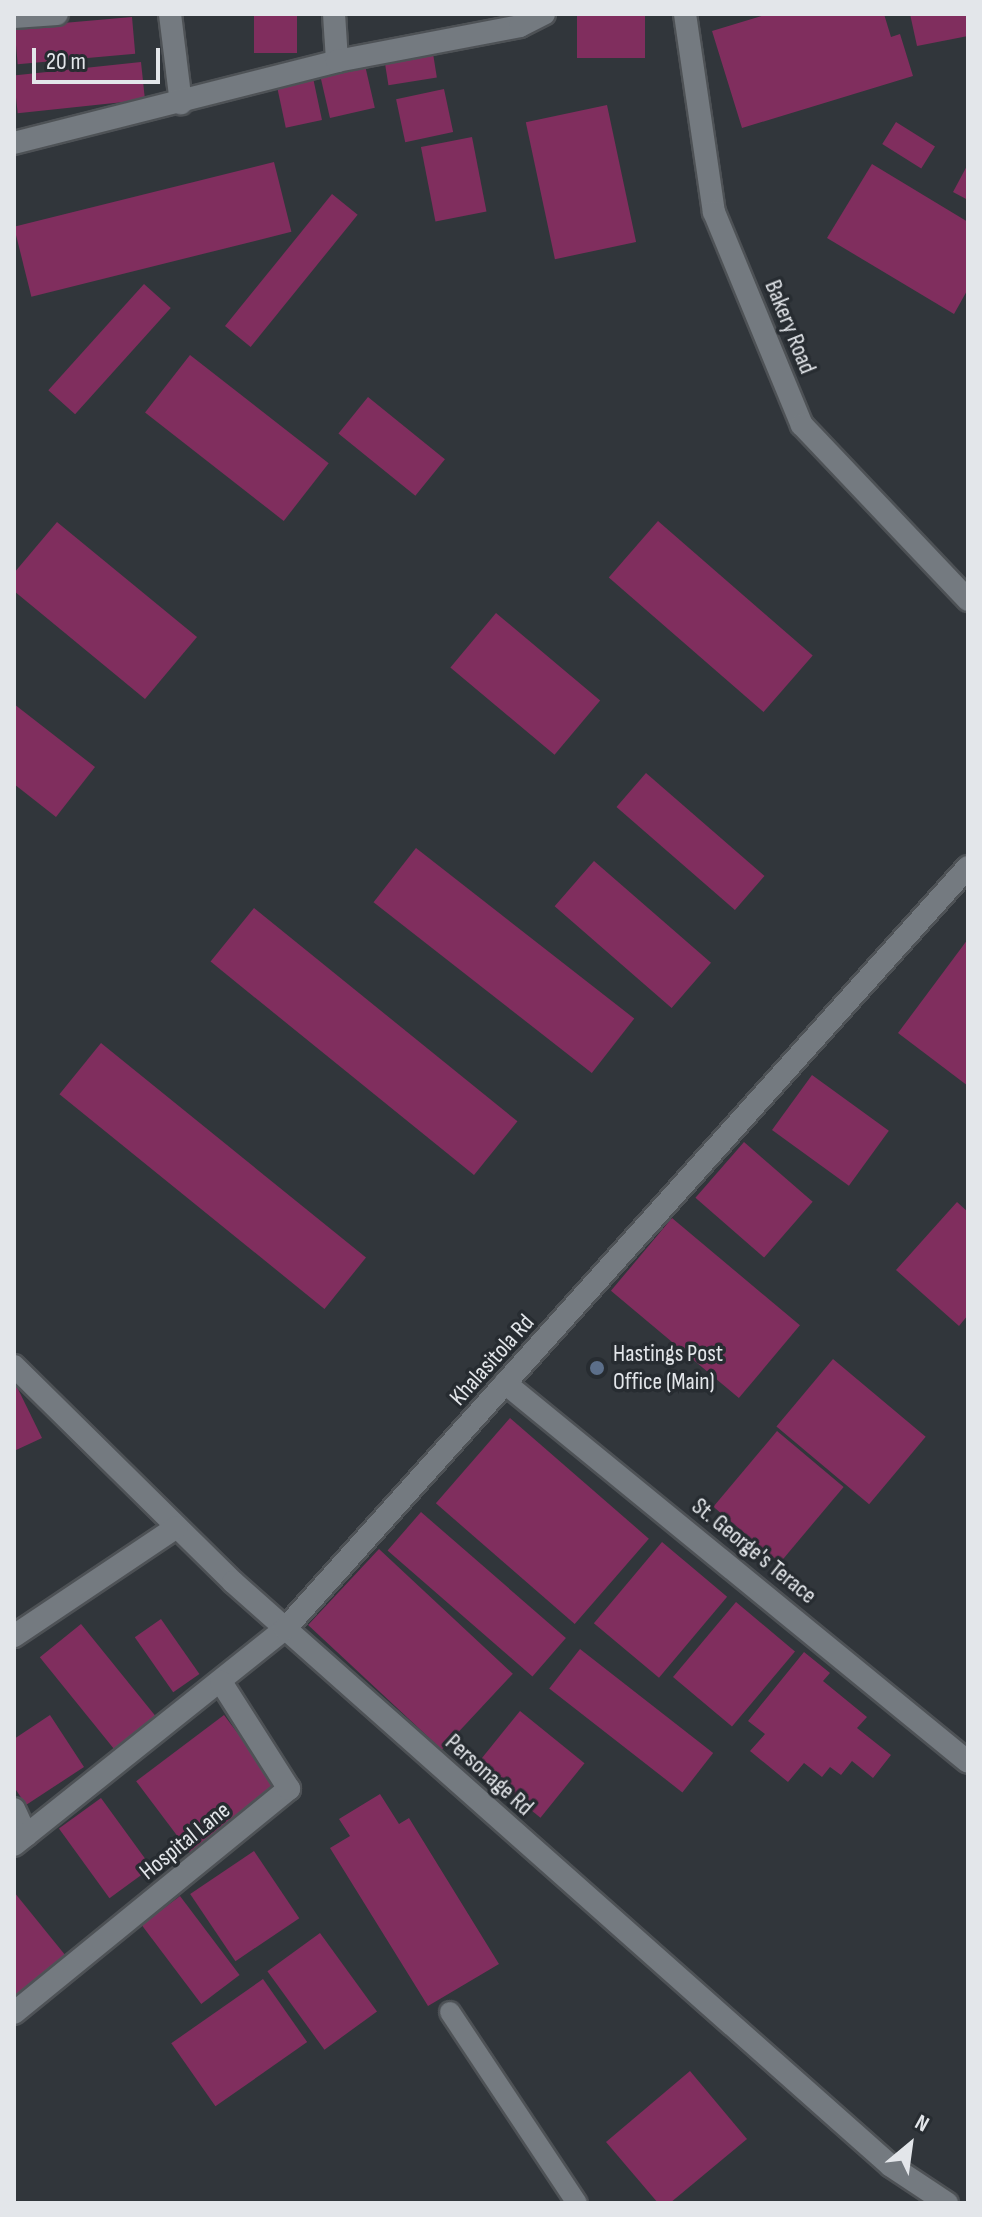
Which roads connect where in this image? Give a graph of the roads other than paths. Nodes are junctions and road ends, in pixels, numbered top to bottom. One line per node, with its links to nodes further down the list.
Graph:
1 (57, 14): 6 (street)
2 (170, 14): 8 (street)
3 (334, 14): 7 (street)
4 (544, 14): 7 (street)
5 (685, 14): 10 (street, Bakery Road)
6 (14, 17)
7 (337, 61): 8 (street)
8 (181, 103): 9 (street)
9 (14, 143)
10 (968, 600)
11 (968, 867): 13 (street, Khalasitola Rd)
12 (14, 1366): 14 (street, Personage Rd)
13 (505, 1383): 15 (street, Khalasitola Rd); 18 (street, St. George's Terace)
14 (177, 1527): 15 (street, Personage Rd); 16 (street)
15 (285, 1629): 17 (street, Khalasitola Rd); 24 (street, Personage Rd)
16 (14, 1636)
17 (221, 1682): 20 (street, Khalasitola Rd); 22 (street, Hospital Lane)
18 (968, 1762)
19 (14, 1809): 20 (street)
20 (20, 1840)
21 (450, 2012): 23 (lane)
22 (14, 2013)
23 (577, 2203)
24 (947, 2203)

